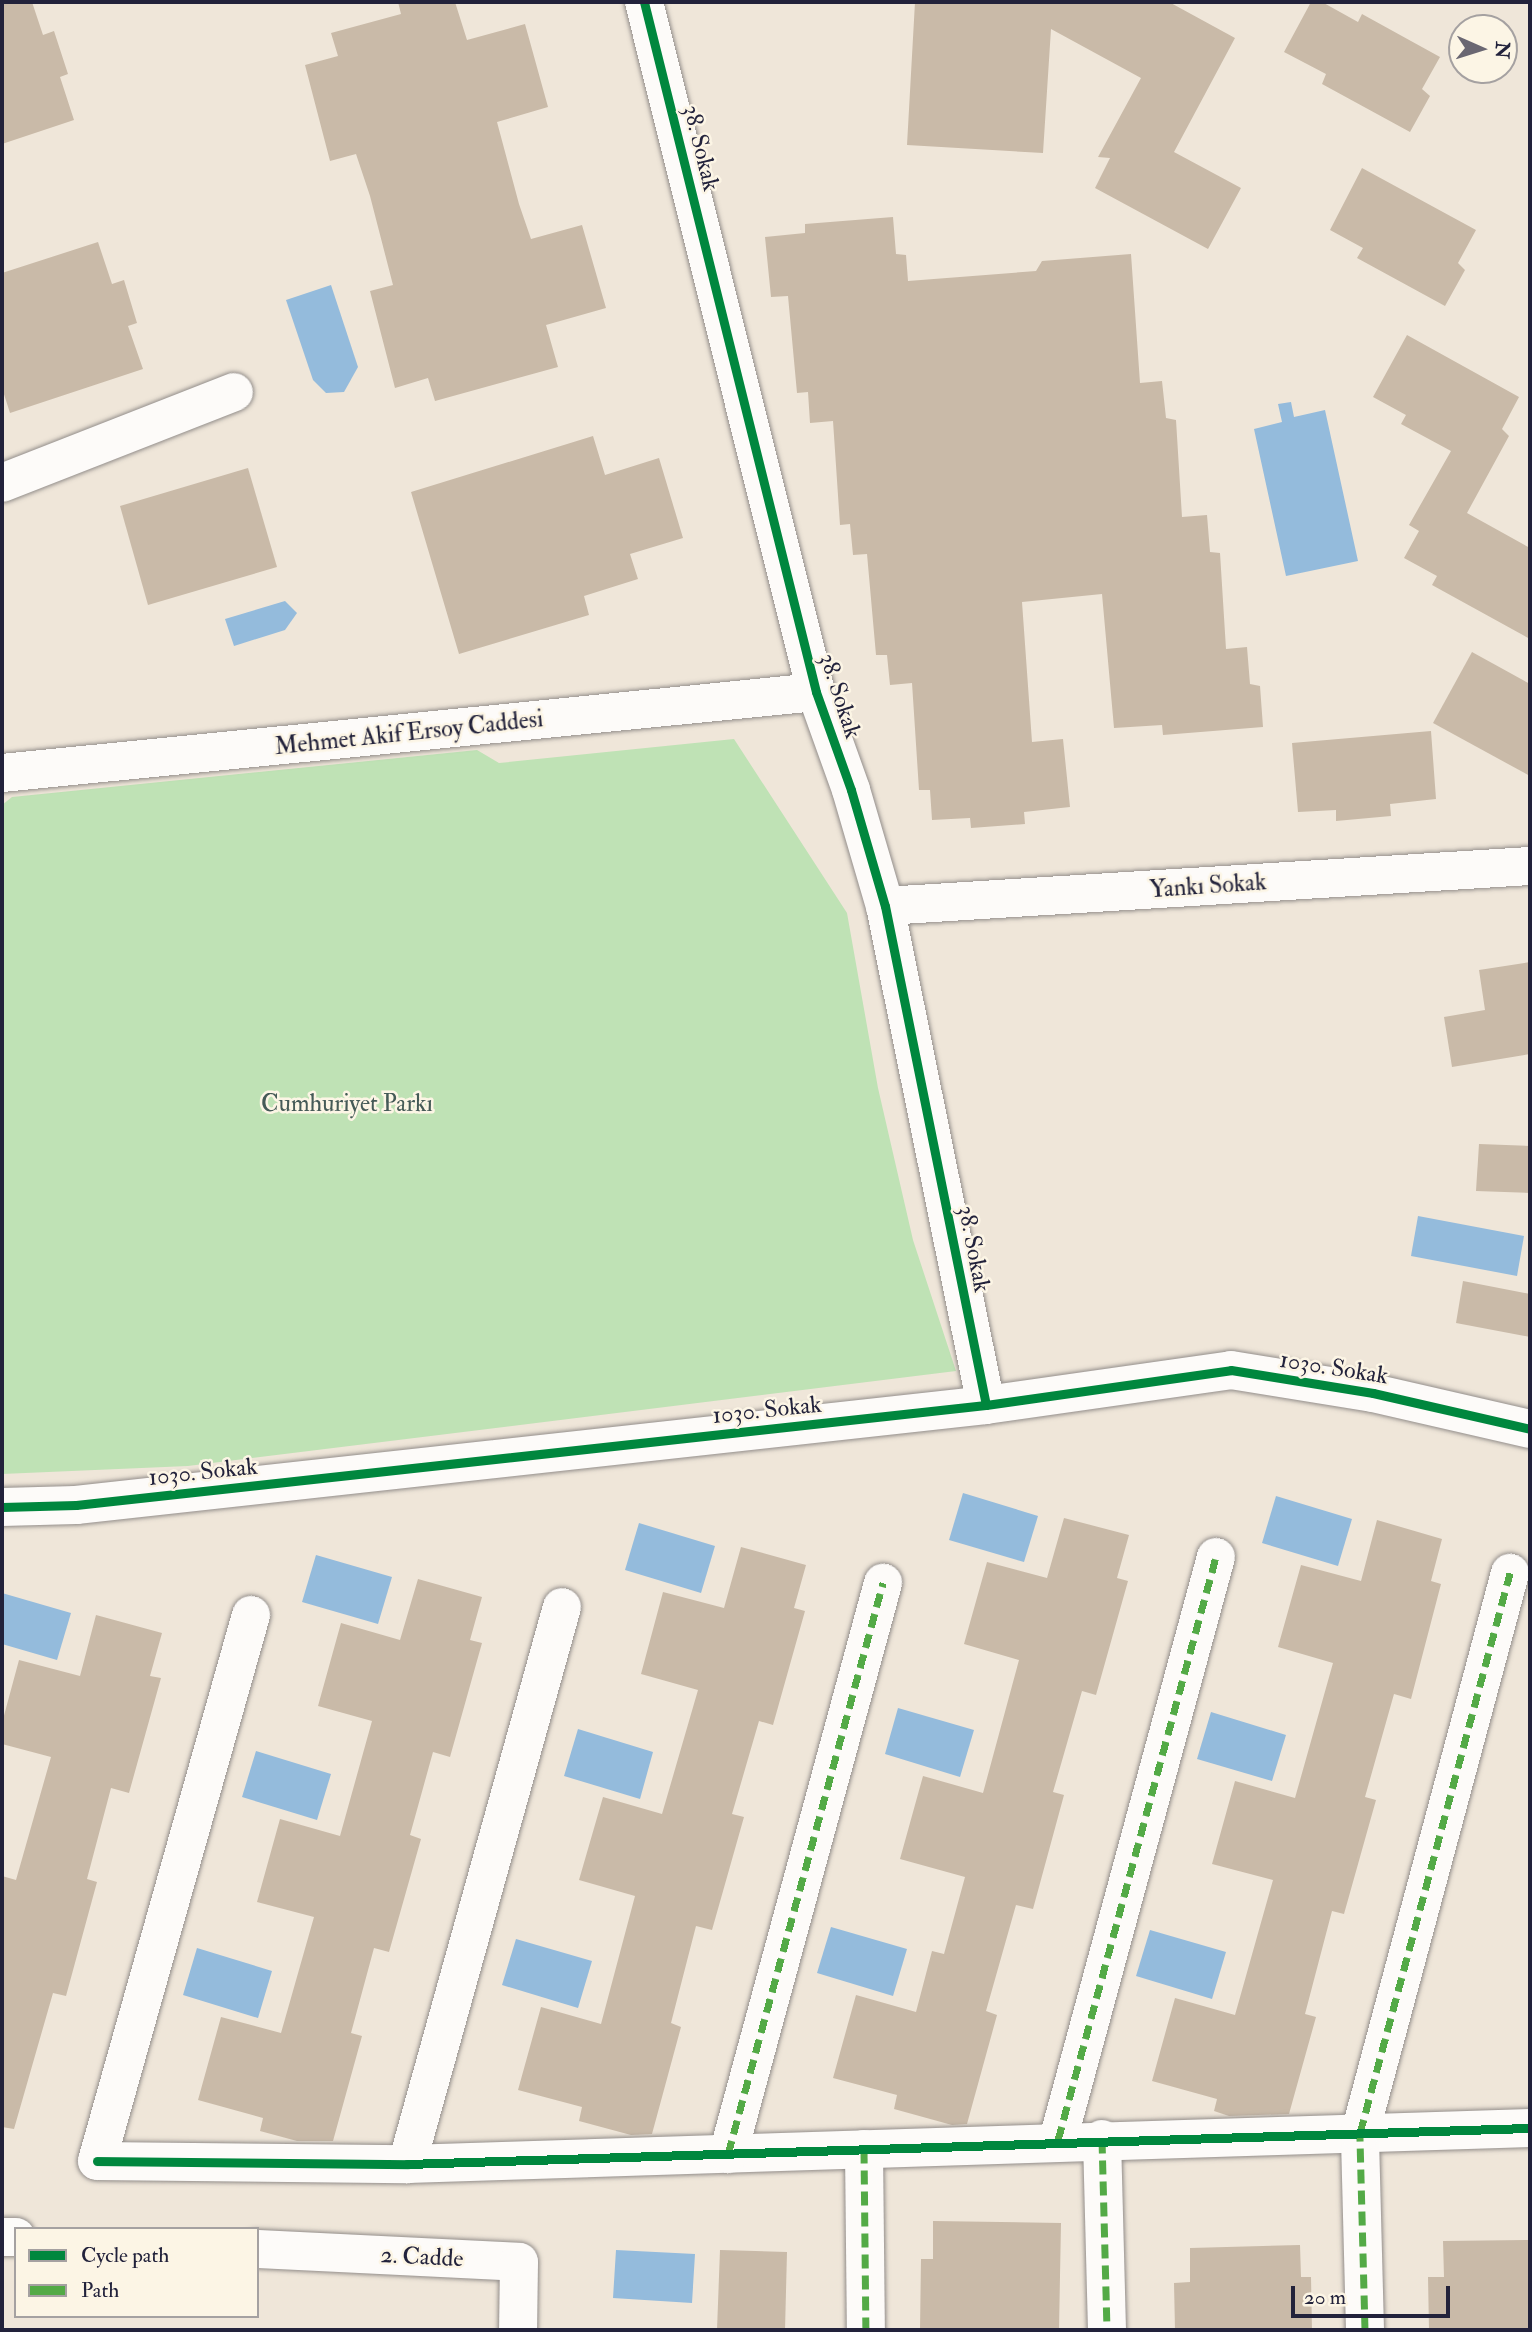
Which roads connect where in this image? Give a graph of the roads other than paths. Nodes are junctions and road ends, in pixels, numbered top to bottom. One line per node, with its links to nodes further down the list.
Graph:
1 (644, 2): 4 (street, 38. Sokak)
2 (234, 392): 3 (street)
3 (2, 484)
4 (816, 692): 5 (street, Mehmet Akif Ersoy Caddesi); 7 (street, 38. Sokak)
5 (2, 773)
6 (1530, 866): 7 (street, Yankı Sokak)
7 (885, 906): 8 (street, 38. Sokak)
8 (986, 1405): 9 (street, 1030. Sokak); 10 (street, 1030. Sokak)
9 (1530, 1429)
10 (2, 1507)
11 (1216, 1558): 19 (street)
12 (1510, 1573): 17 (street)
13 (883, 1583): 21 (street)
14 (562, 1607): 22 (street)
15 (251, 1615): 22 (street)
16 (1530, 2128): 17 (street)
17 (1360, 2133): 18 (street); 27 (street)
18 (1102, 2139): 19 (street); 26 (street)
19 (1058, 2140): 20 (street)
20 (864, 2149): 21 (street); 25 (street)
21 (728, 2154): 22 (street)
22 (407, 2164)
23 (259, 2249): 24 (street, 2. Cadde)
24 (518, 2330)
25 (866, 2330)
26 (1107, 2330)
27 (1365, 2330)

